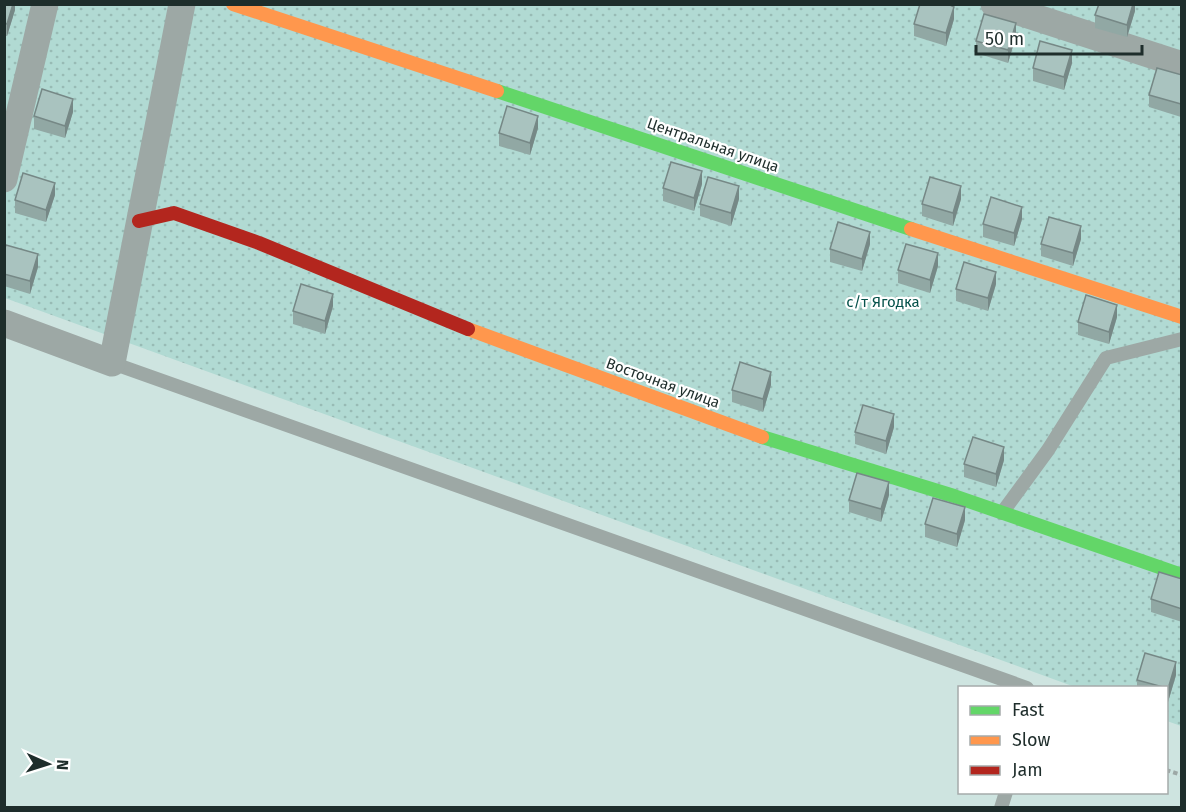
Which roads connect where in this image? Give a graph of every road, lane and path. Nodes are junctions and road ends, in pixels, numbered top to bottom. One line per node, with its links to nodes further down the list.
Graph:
1 (45, 4): 6 (street)
2 (182, 4): 7 (street)
3 (233, 4): 8 (street, Центральная улица)
4 (994, 4): 5 (street)
5 (1182, 65)
6 (4, 179)
7 (139, 221): 11 (street); 12 (street, Восточная улица)
8 (1182, 316)
9 (4, 323): 11 (street)
10 (1182, 339): 12 (lane)
11 (111, 363): 14 (lane)
12 (1002, 513): 13 (street, Восточная улица)
13 (1182, 575)
14 (1023, 686)

